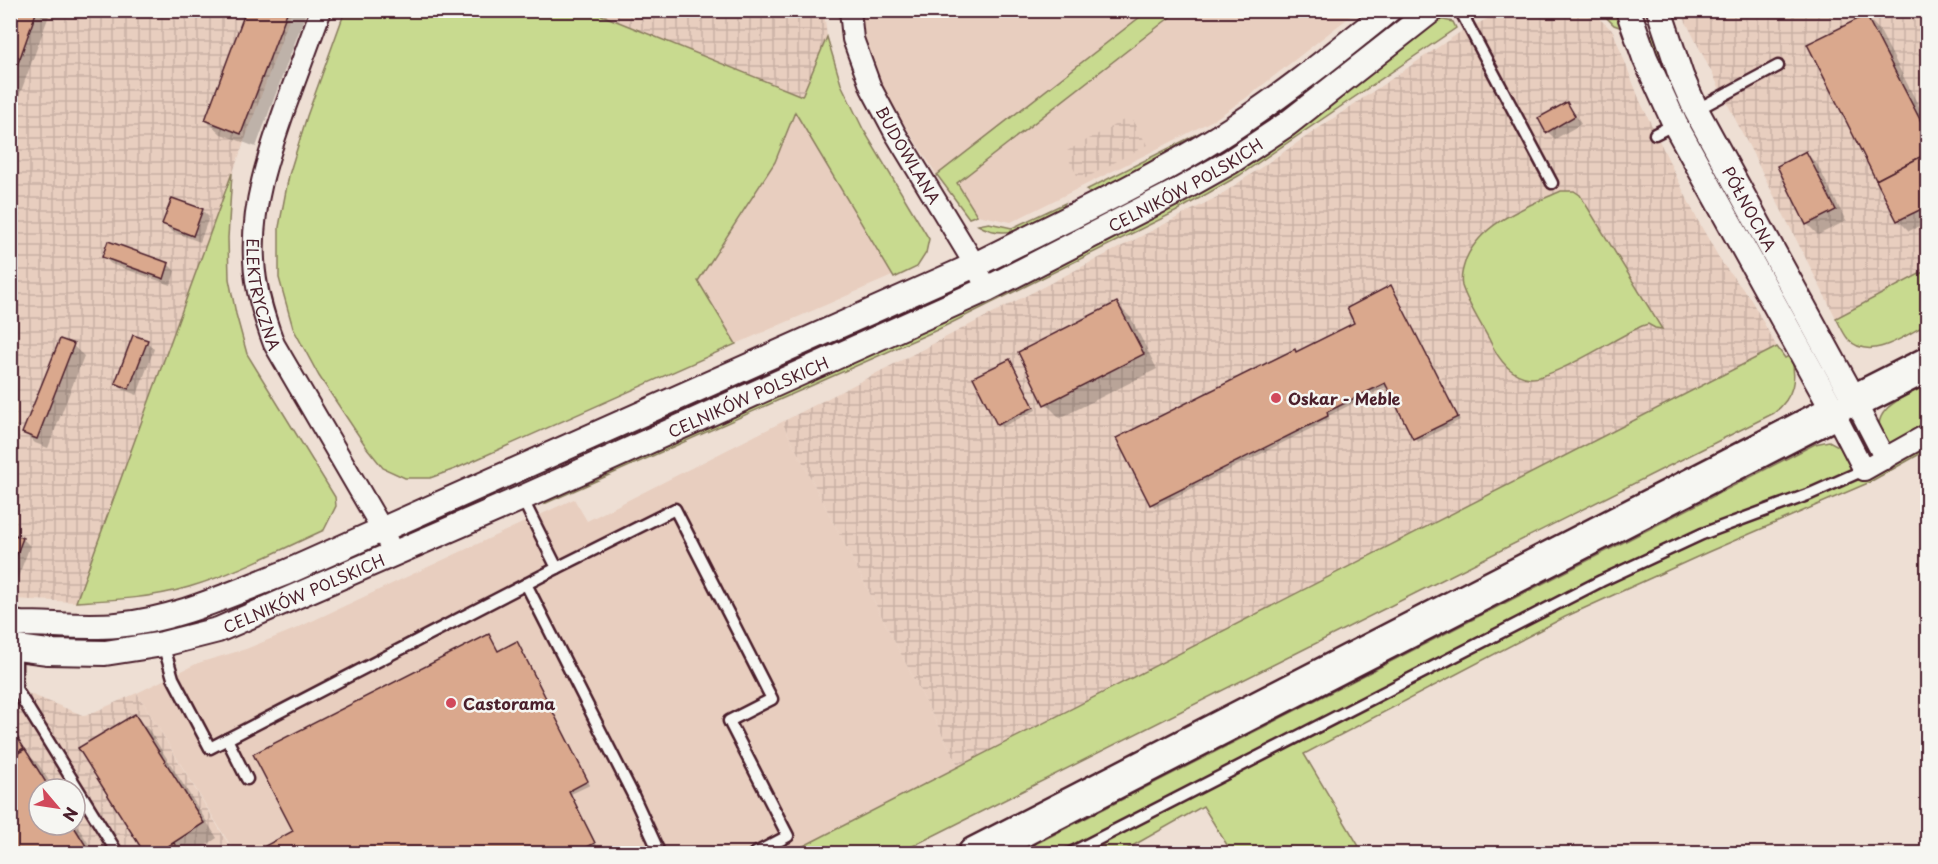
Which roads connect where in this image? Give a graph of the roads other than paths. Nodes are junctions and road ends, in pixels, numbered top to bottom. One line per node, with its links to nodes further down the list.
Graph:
1 (321, 10): 19 (street, ELEKTRYCZNA)
2 (850, 10): 11 (street, BUDOWLANA)
3 (1389, 10): 11 (street, CELNIKÓW POLSKICH)
4 (1432, 10): 12 (street, CELNIKÓW POLSKICH)
5 (1460, 10): 10 (lane)
6 (1628, 10): 14 (street, PÓŁNOCNA)
7 (1659, 10): 9 (street, PÓŁNOCNA)
8 (1778, 66): 9 (lane)
9 (1696, 110): 14 (street, PÓŁNOCNA)
10 (1552, 183)
11 (975, 265): 12 (street, BUDOWLANA); 19 (street, CELNIKÓW POLSKICH)
12 (987, 289): 18 (street, CELNIKÓW POLSKICH)
13 (1928, 364): 14 (highway)
14 (1844, 407): 16 (street); 17 (street); 31 (highway)
15 (1928, 434): 16 (street)
16 (1885, 459): 17 (street)
17 (1864, 470): 32 (lane)
18 (522, 498): 20 (street, CELNIKÓW POLSKICH); 21 (lane)
19 (382, 529): 20 (street, ELEKTRYCZNA); 23 (street, CELNIKÓW POLSKICH)
20 (394, 555): 24 (street, CELNIKÓW POLSKICH)
21 (557, 568): 22 (lane); 30 (lane)
22 (526, 584): 26 (lane); 29 (lane)
23 (15, 623): 25 (street)
24 (163, 644): 25 (street, CELNIKÓW POLSKICH); 26 (lane)
25 (13, 648): 28 (lane)
26 (227, 739): 27 (lane)
27 (247, 779)
28 (118, 854)
29 (660, 854)
30 (754, 854)
31 (975, 854)
32 (1069, 854)

